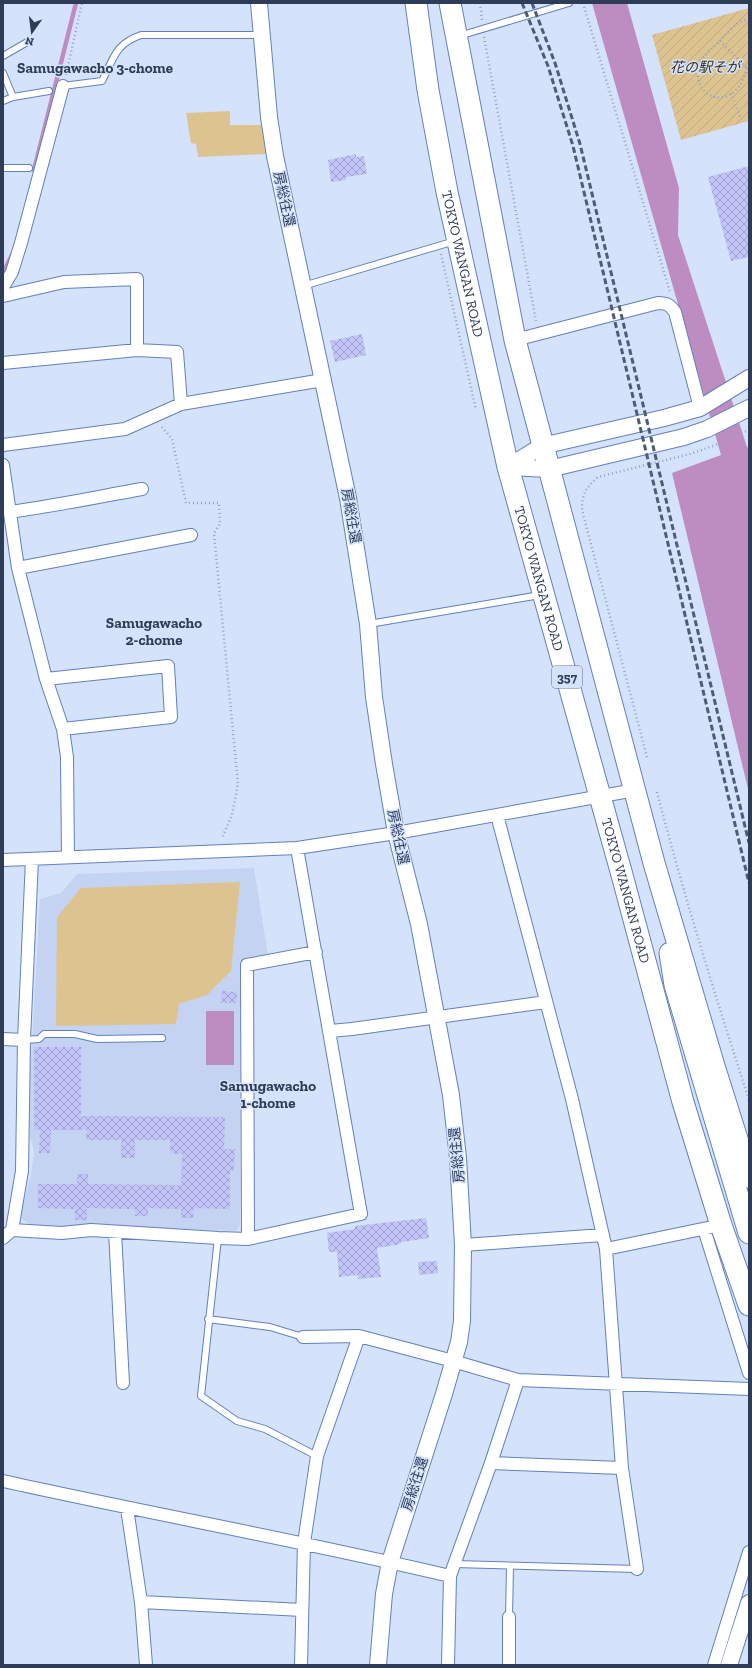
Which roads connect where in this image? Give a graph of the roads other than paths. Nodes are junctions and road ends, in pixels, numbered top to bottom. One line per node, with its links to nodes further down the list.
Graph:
1 (259, 3): 5 (street, 房総往還)
2 (416, 3): 16 (highway, TOKYO WANGAN ROAD / 357)
3 (450, 3): 6 (highway, 357)
4 (569, 3): 6 (lane)
5 (261, 35): 10 (lane); 18 (street, 房総往還)
6 (457, 37): 20 (highway, 357)
7 (29, 41): 8 (lane)
8 (3, 56)
9 (3, 73): 12 (lane)
10 (63, 86): 17 (street)
11 (49, 90): 12 (lane)
12 (12, 97): 13 (lane)
13 (3, 101)
14 (3, 168): 15 (lane)
15 (29, 168)
16 (457, 240): 18 (lane); 31 (highway, TOKYO WANGAN ROAD / 357)
17 (3, 286)
18 (302, 286): 24 (street, 房総往還)
19 (3, 296): 21 (street)
20 (515, 340): 26 (street); 29 (highway, 357)
21 (137, 350): 22 (street); 25 (street)
22 (3, 363)
23 (749, 378): 26 (street)
24 (323, 380): 25 (street); 38 (street, 房総往還)
25 (181, 404): 28 (street)
26 (700, 408): 29 (street)
27 (746, 410): 32 (street)
28 (3, 445)
29 (542, 446): 31 (street); 32 (highway, 357)
30 (3, 466): 34 (street)
31 (508, 467): 32 (street); 37 (highway, TOKYO WANGAN ROAD / 357)
32 (549, 469): 41 (highway, 357)
33 (142, 489): 34 (street)
34 (9, 512): 36 (street)
35 (191, 535): 36 (street)
36 (18, 568): 39 (street)
37 (543, 595): 38 (lane); 42 (highway, TOKYO WANGAN ROAD / 357)
38 (368, 624): 44 (street, 房総往還)
39 (46, 679): 40 (street); 40 (street)
40 (63, 729): 46 (street)
41 (635, 790): 42 (street); 49 (highway, 357)
42 (600, 796): 43 (street); 58 (highway, TOKYO WANGAN ROAD / 357)
43 (497, 815): 44 (street); 51 (street)
44 (396, 833): 45 (street); 52 (street, 房総往還)
45 (297, 848): 46 (street); 50 (street)
46 (68, 857): 47 (street)
47 (32, 859): 48 (street); 56 (street)
48 (3, 860)
49 (654, 863): 57 (highway, 357); 60 (highway)
50 (316, 952): 53 (street); 64 (street)
51 (546, 1002): 52 (street); 62 (street)
52 (437, 1017): 53 (street); 65 (street, 房総往還)
53 (330, 1031): 64 (street)
54 (162, 1038): 56 (lane)
55 (3, 1039): 56 (street)
56 (24, 1040): 61 (street)
57 (749, 1177)
58 (713, 1227): 66 (street); 67 (highway, TOKYO WANGAN ROAD / 357); 72 (street)
59 (115, 1232): 61 (street); 63 (street); 74 (street)
60 (749, 1233)
61 (8, 1234)
62 (603, 1235): 65 (street); 66 (street)
63 (218, 1238): 64 (street); 68 (lane)
64 (248, 1239)
65 (463, 1245): 71 (street, 房総往還)
66 (606, 1249): 75 (street)
67 (749, 1305)
68 (208, 1319): 70 (lane); 77 (lane)
69 (359, 1336): 70 (street); 71 (street); 77 (street)
70 (303, 1337)
71 (453, 1361): 73 (street); 84 (street, 房総往還)
72 (749, 1373)
73 (518, 1380): 75 (street); 78 (street)
74 (123, 1383)
75 (617, 1384): 76 (street); 79 (street)
76 (749, 1388)
77 (318, 1456): 82 (street)
78 (491, 1463): 79 (street); 87 (street)
79 (622, 1468): 86 (street)
80 (3, 1481): 81 (street)
81 (127, 1508): 82 (street); 88 (street)
82 (304, 1543): 84 (street); 90 (street)
83 (749, 1552): 97 (street)
84 (390, 1562): 87 (street); 94 (street, 房総往還)
85 (510, 1566): 86 (lane); 87 (lane); 91 (lane)
86 (637, 1569)
87 (452, 1570): 95 (street)
88 (141, 1602): 90 (street); 92 (street)
89 (749, 1603): 98 (street)
90 (302, 1610): 93 (street)
91 (509, 1617): 96 (street)
92 (146, 1665)
93 (301, 1665)
94 (378, 1665)
95 (448, 1665)
96 (509, 1665)
97 (714, 1665)
98 (729, 1665)

